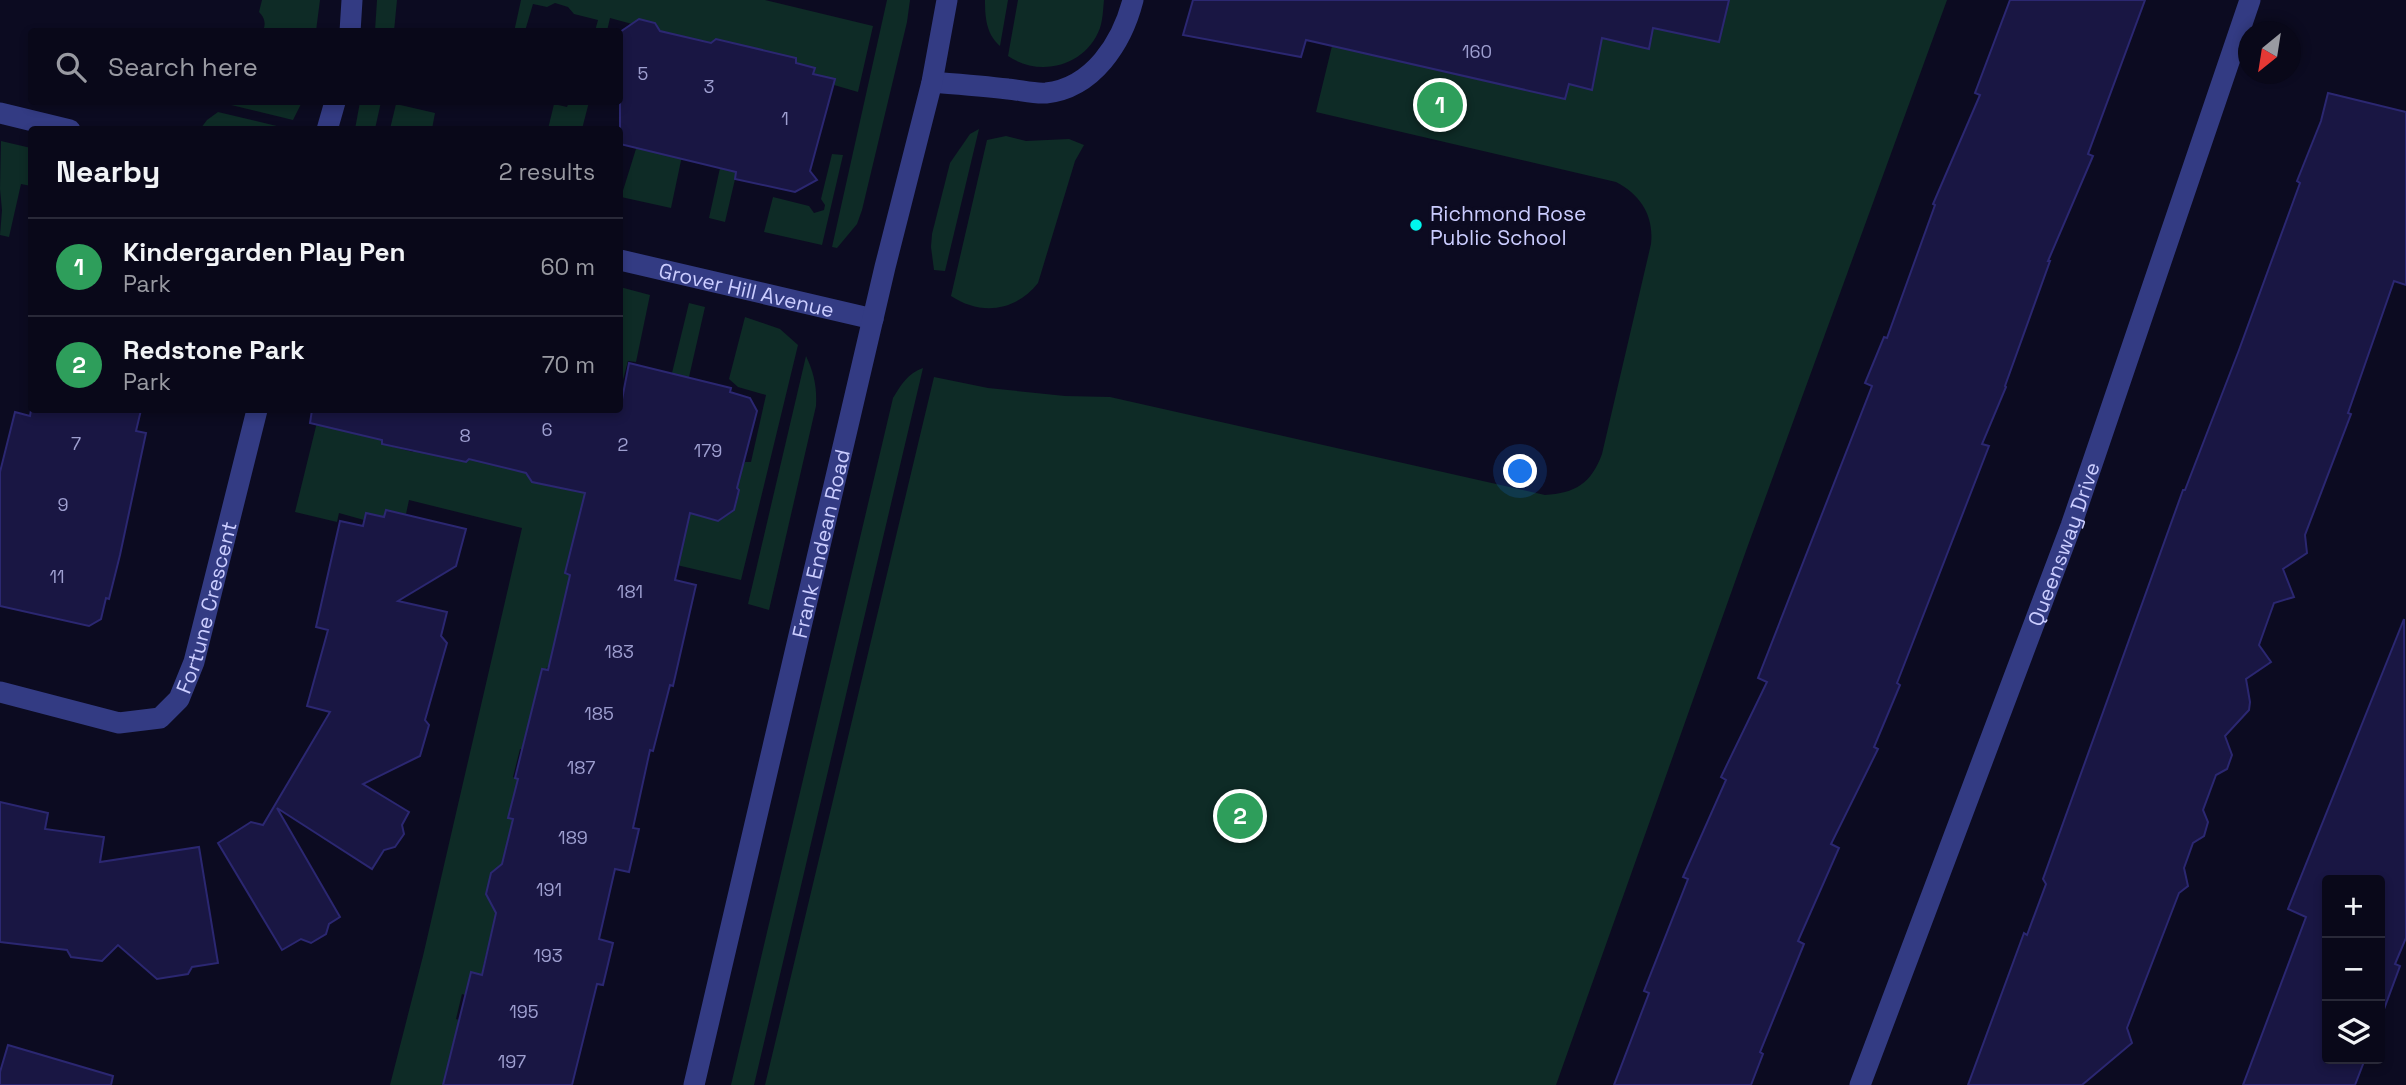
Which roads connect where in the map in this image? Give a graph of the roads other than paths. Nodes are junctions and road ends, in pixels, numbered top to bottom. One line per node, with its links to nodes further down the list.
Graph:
1 (352, 0): 5 (street)
2 (947, 0): 6 (street, Frank Endean Road)
3 (1133, 0): 6 (street)
4 (2250, 0): 16 (street, Queensway Drive)
5 (350, 28)
6 (932, 82): 12 (street, Frank Endean Road)
7 (334, 105): 10 (street)
8 (0, 113): 9 (street)
9 (54, 126)
10 (328, 126)
11 (623, 261): 12 (street, Grover Hill Avenue)
12 (873, 319): 15 (street, Frank Endean Road)
13 (256, 413): 14 (street, Fortune Crescent)
14 (0, 692)
15 (694, 1085)
16 (1860, 1085)

